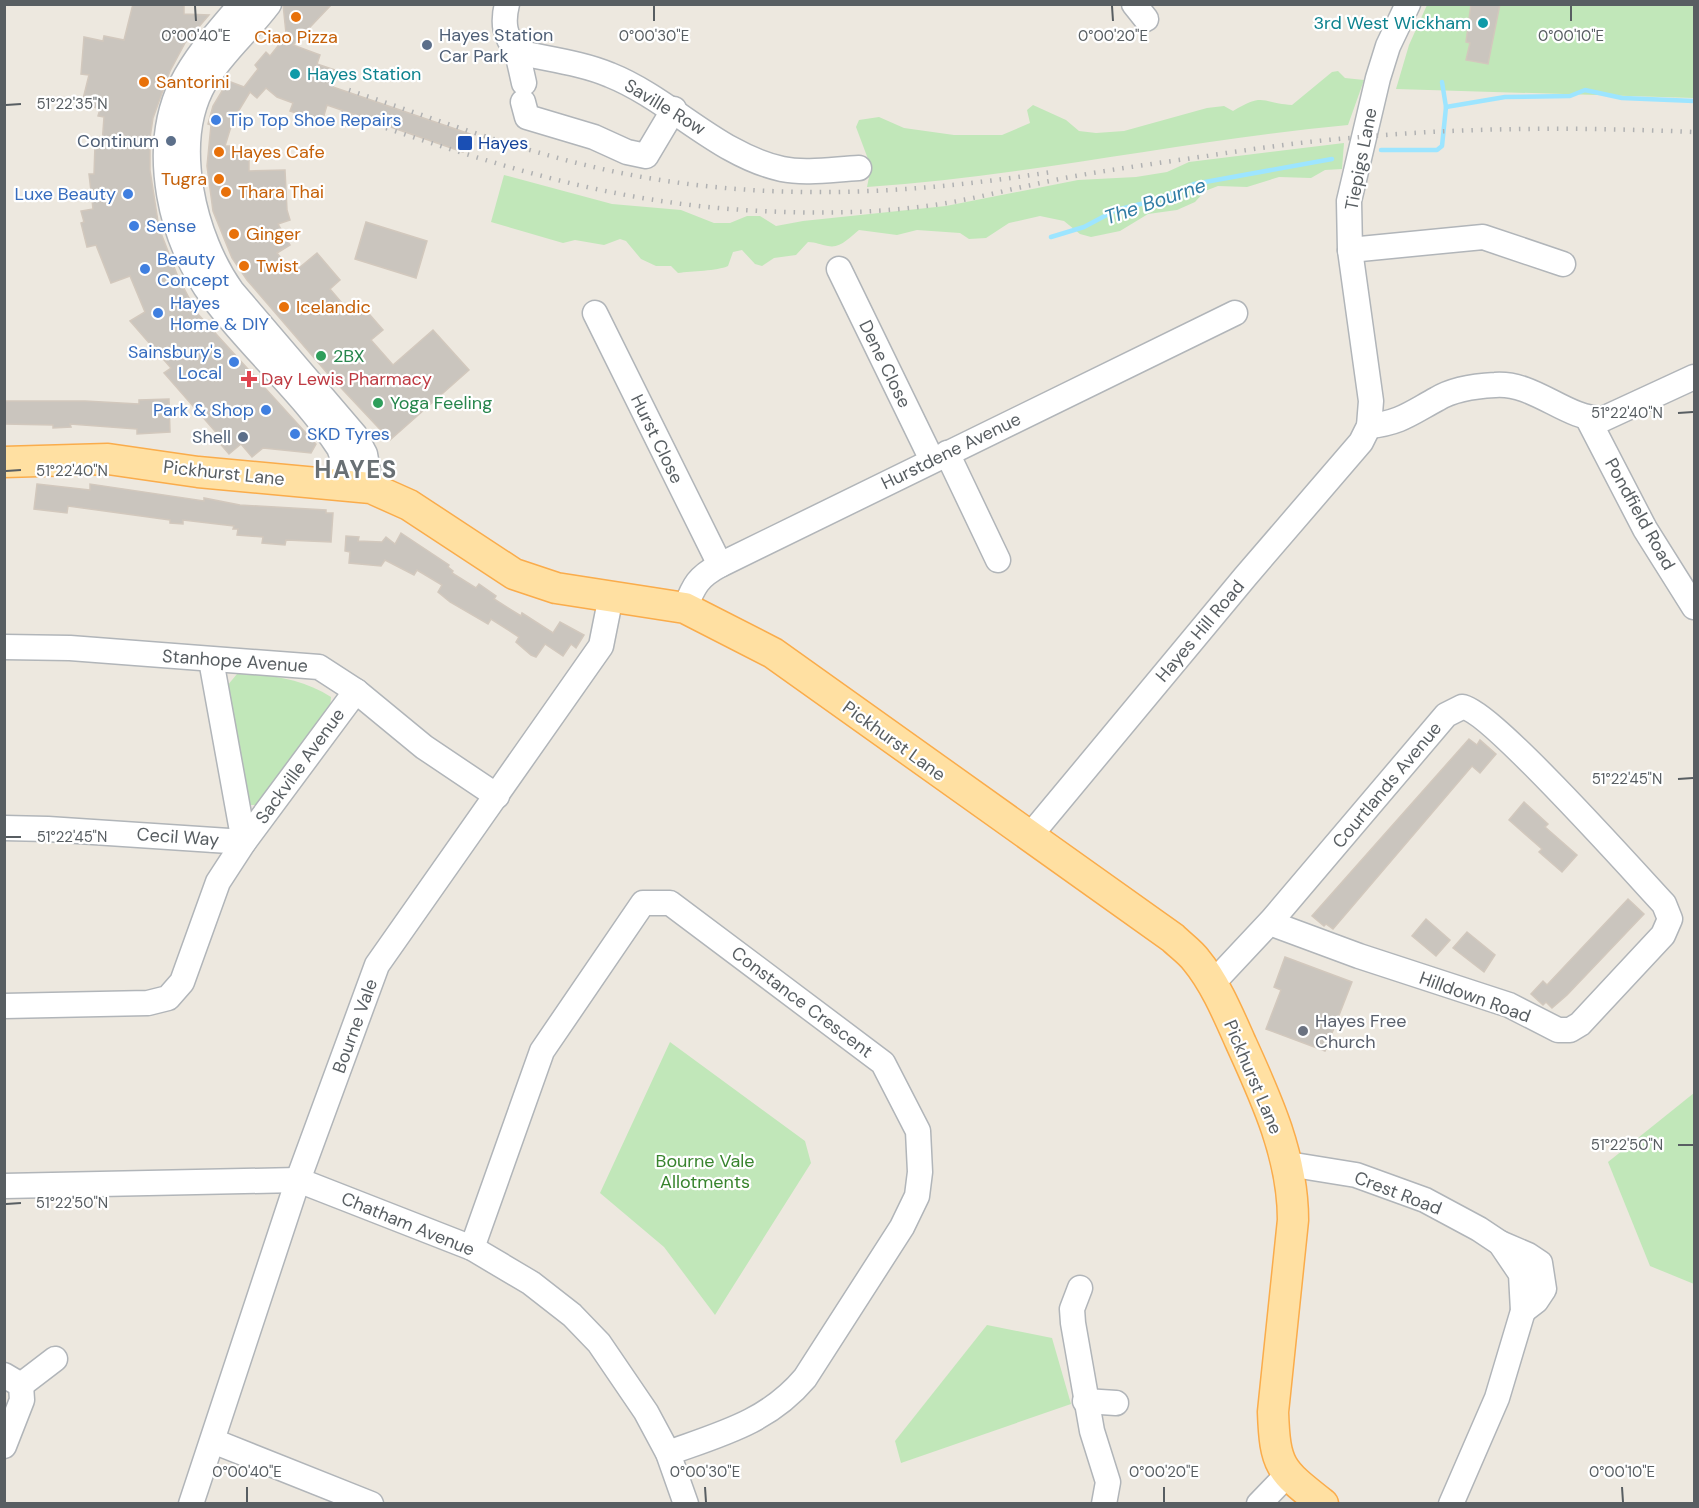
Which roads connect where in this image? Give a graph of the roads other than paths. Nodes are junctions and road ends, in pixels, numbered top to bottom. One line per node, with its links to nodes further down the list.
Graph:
1 (241, 4): 18 (street)
2 (269, 4): 18 (street)
3 (507, 4): 5 (street)
4 (1408, 4): 8 (street, Tiepigs Lane)
5 (517, 52): 6 (street, Saville Row); 6 (street)
6 (674, 109): 7 (street, Saville Row)
7 (859, 168)
8 (1350, 250): 9 (street); 15 (street, Tiepigs Lane)
9 (1563, 264)
10 (839, 269): 16 (street, Dene Close)
11 (595, 312): 20 (street, Hurst Close)
12 (1235, 313): 16 (street, Hurstdene Avenue)
13 (1695, 377): 14 (street)
14 (1588, 419): 15 (street); 22 (street, Pondfield Road)
15 (1369, 426): 29 (street, Hayes Hill Road)
16 (940, 456): 19 (street, Dene Close); 20 (street, Hurstdene Avenue)
17 (4, 462): 18 (main road, Pickhurst Lane)
18 (357, 486): 21 (main road, Pickhurst Lane)
19 (998, 560)
20 (720, 564): 23 (street, Hurstdene Avenue)
21 (611, 596): 23 (main road, Pickhurst Lane); 27 (street, Bourne Vale)
22 (1695, 607)
23 (685, 608): 29 (main road, Pickhurst Lane)
24 (4, 647): 25 (street, Stanhope Avenue)
25 (211, 660): 26 (street, Stanhope Avenue); 30 (street, Sackville Avenue)
26 (356, 691): 27 (street, Stanhope Avenue); 30 (street, Sackville Avenue)
27 (497, 796): 36 (street, Bourne Vale)
28 (4, 828): 30 (street, Cecil Way)
29 (1029, 837): 33 (main road, Pickhurst Lane)
30 (244, 842): 34 (street, Sackville Avenue)
31 (1670, 919): 32 (street, Hilldown Road); 32 (street, Courtlands Avenue)
32 (1272, 920): 33 (street, Courtlands Avenue)
33 (1212, 984): 35 (main road, Pickhurst Lane)
34 (4, 1006)
35 (1288, 1164): 47 (main road, Pickhurst Lane); 54 (street, Crest Road)
36 (298, 1180): 37 (street, Chatham Avenue); 38 (street, Chatham Avenue); 44 (street, Bourne Vale)
37 (4, 1186)
38 (472, 1248): 46 (street, Chatham Avenue); 46 (street, Constance Crescent)
39 (1080, 1288): 42 (street)
40 (55, 1359): 41 (street)
41 (13, 1380): 45 (street)
42 (1085, 1401): 43 (street); 51 (street)
43 (1116, 1403)
44 (213, 1441): 48 (street, Bourne Vale); 49 (street)
45 (4, 1446)
46 (668, 1453): 50 (street, Chatham Avenue)
47 (1287, 1475): 52 (street); 53 (main road)
48 (191, 1503)
49 (371, 1503)
50 (686, 1503)
51 (1104, 1503)
52 (1259, 1503)
53 (1323, 1503)
54 (1451, 1503)

